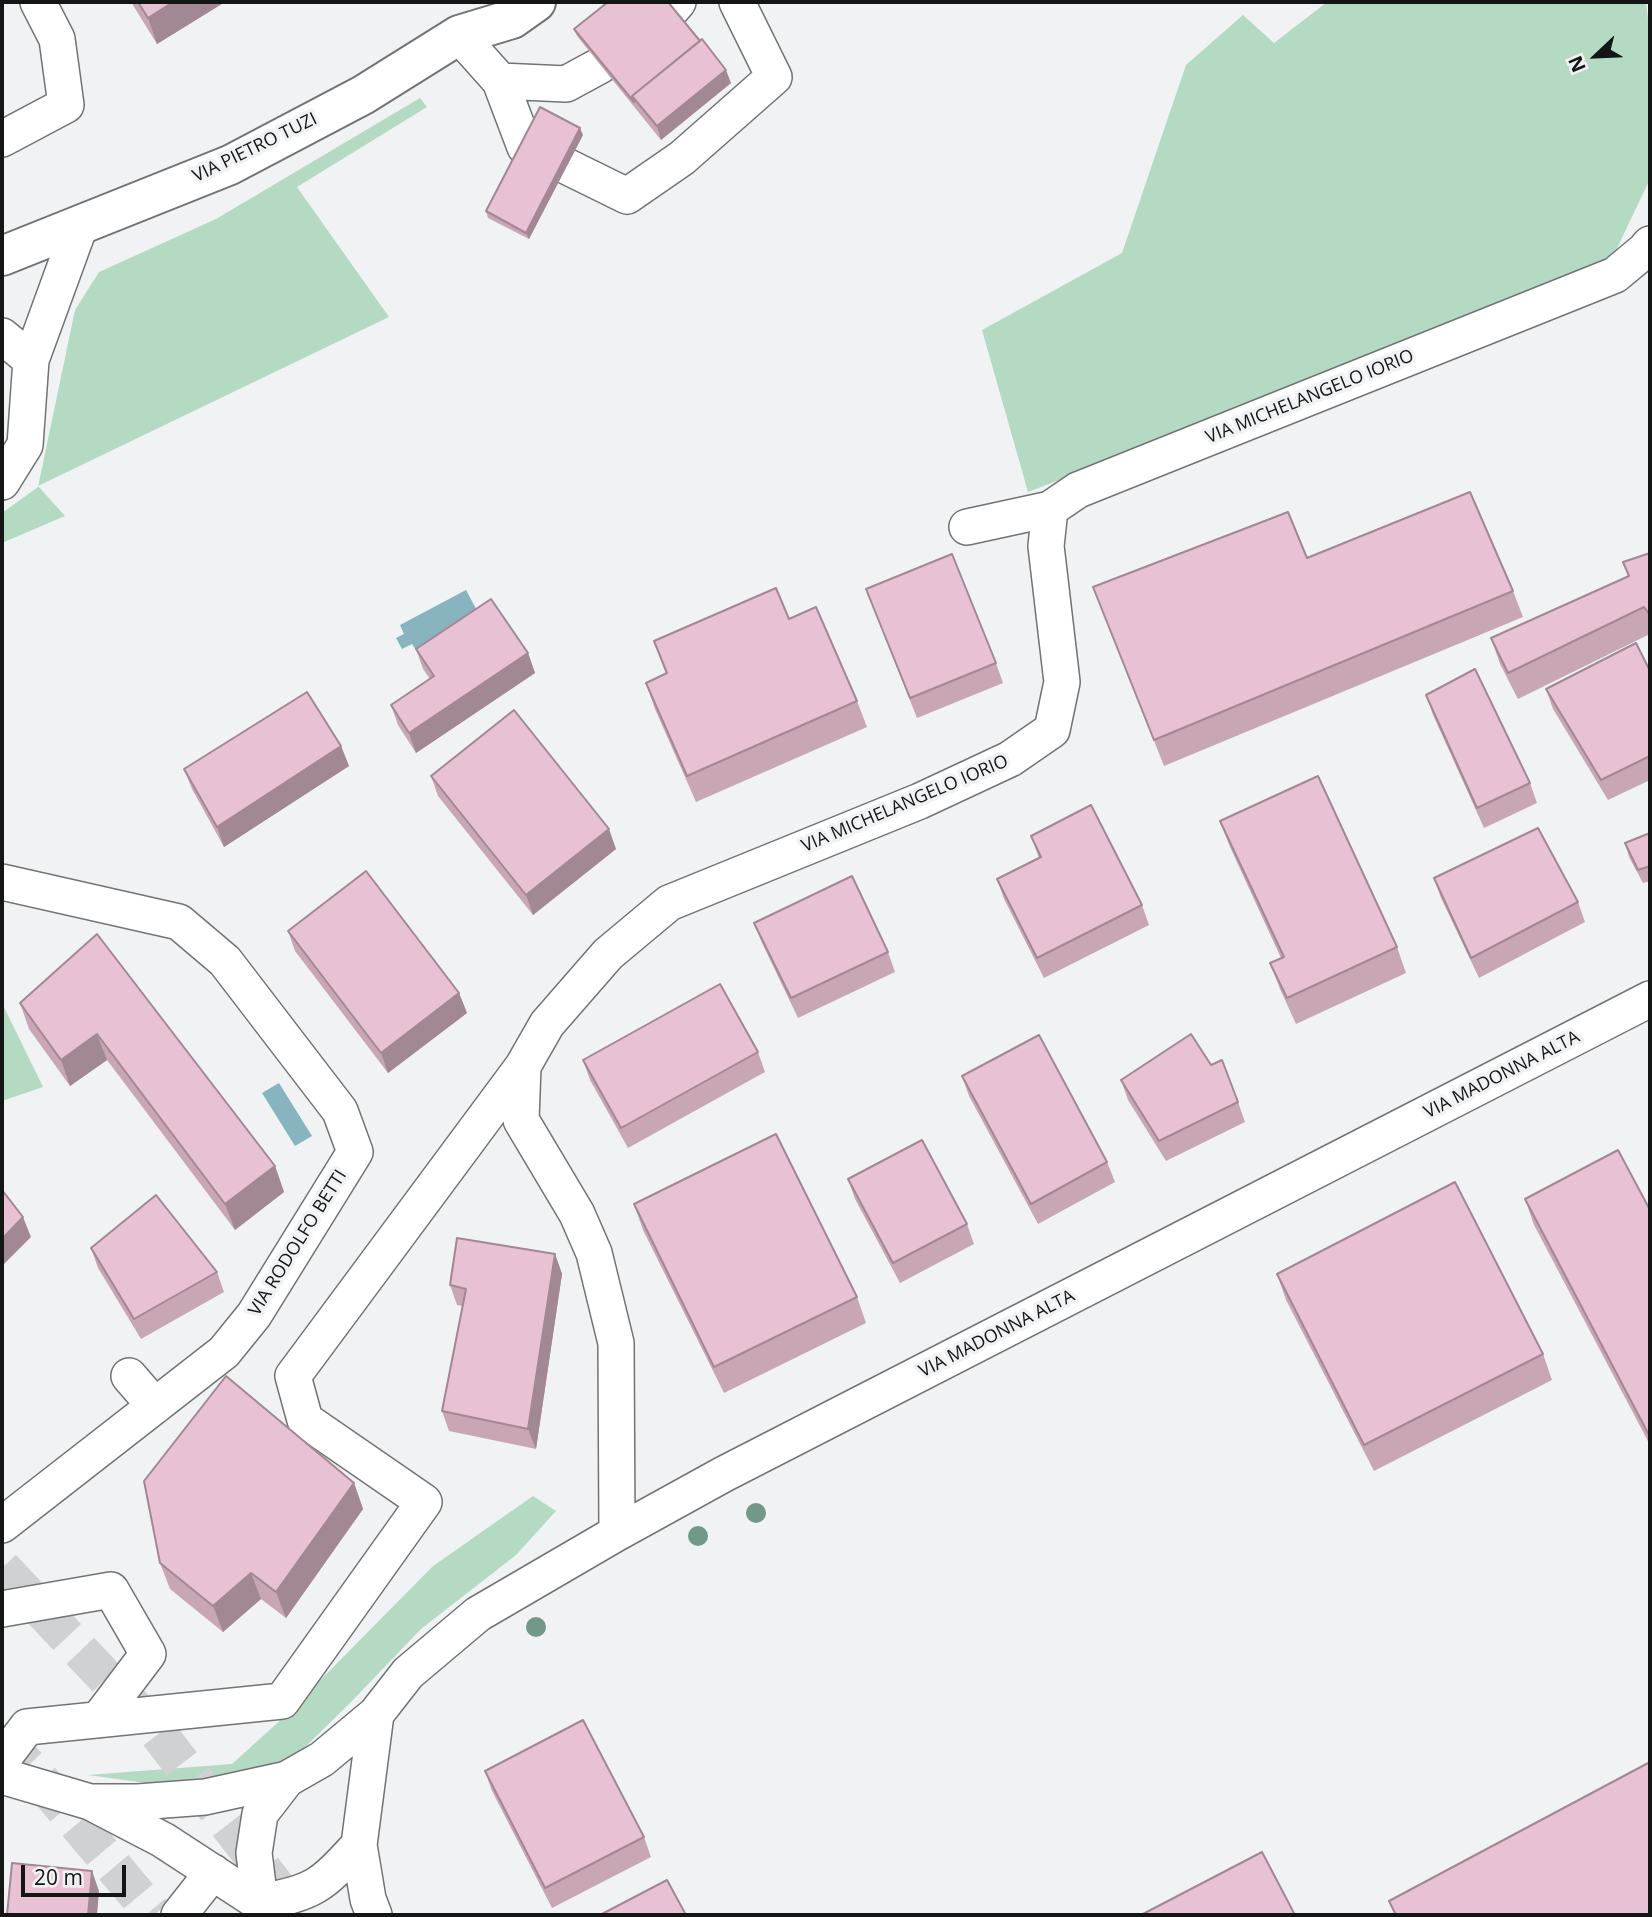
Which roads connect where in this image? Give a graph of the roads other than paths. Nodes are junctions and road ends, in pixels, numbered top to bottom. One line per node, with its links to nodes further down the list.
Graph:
1 (38, 2): 8 (street)
2 (485, 2): 5 (main road, VIA PIETRO TUZI)
3 (536, 2): 5 (main road, VIA PIETRO TUZI)
4 (737, 2): 10 (street)
5 (459, 35): 7 (street); 11 (main road, VIA PIETRO TUZI)
6 (601, 65): 7 (street)
7 (500, 81): 9 (street)
8 (2, 139)
9 (526, 147)
10 (566, 166)
11 (81, 223): 13 (main road, VIA PIETRO TUZI); 15 (street)
12 (1650, 244): 17 (street, VIA MICHELANGELO IORIO)
13 (2, 256)
14 (2, 336): 15 (street)
15 (31, 360): 16 (street)
16 (2, 482)
17 (1050, 509): 18 (street); 21 (street, VIA MICHELANGELO IORIO)
18 (967, 527)
19 (2, 882): 23 (street, VIA RODOLFO BETTI)
20 (1650, 999): 25 (street, VIA MADONNA ALTA)
21 (523, 1066): 25 (street, VIA MICHELANGELO IORIO); 28 (street)
22 (129, 1376): 23 (street)
23 (155, 1406): 24 (street, VIA RODOLFO BETTI)
24 (2, 1525)
25 (617, 1533): 27 (street, VIA MADONNA ALTA)
26 (2, 1609): 28 (street)
27 (376, 1714): 31 (street, VIA MADONNA ALTA); 33 (street)
28 (98, 1720): 29 (street)
29 (2, 1760)
30 (2, 1776): 32 (street, VIA MADONNA ALTA)
31 (287, 1779): 32 (street, VIA MADONNA ALTA); 35 (street, VIA MADONNA ALTA)
32 (90, 1802): 34 (street, VIA MADONNA ALTA)
33 (359, 1845): 35 (street); 37 (street)
34 (214, 1872): 35 (street, VIA MADONNA ALTA); 36 (street)
35 (269, 1909)
36 (179, 1915)
37 (374, 1915)

